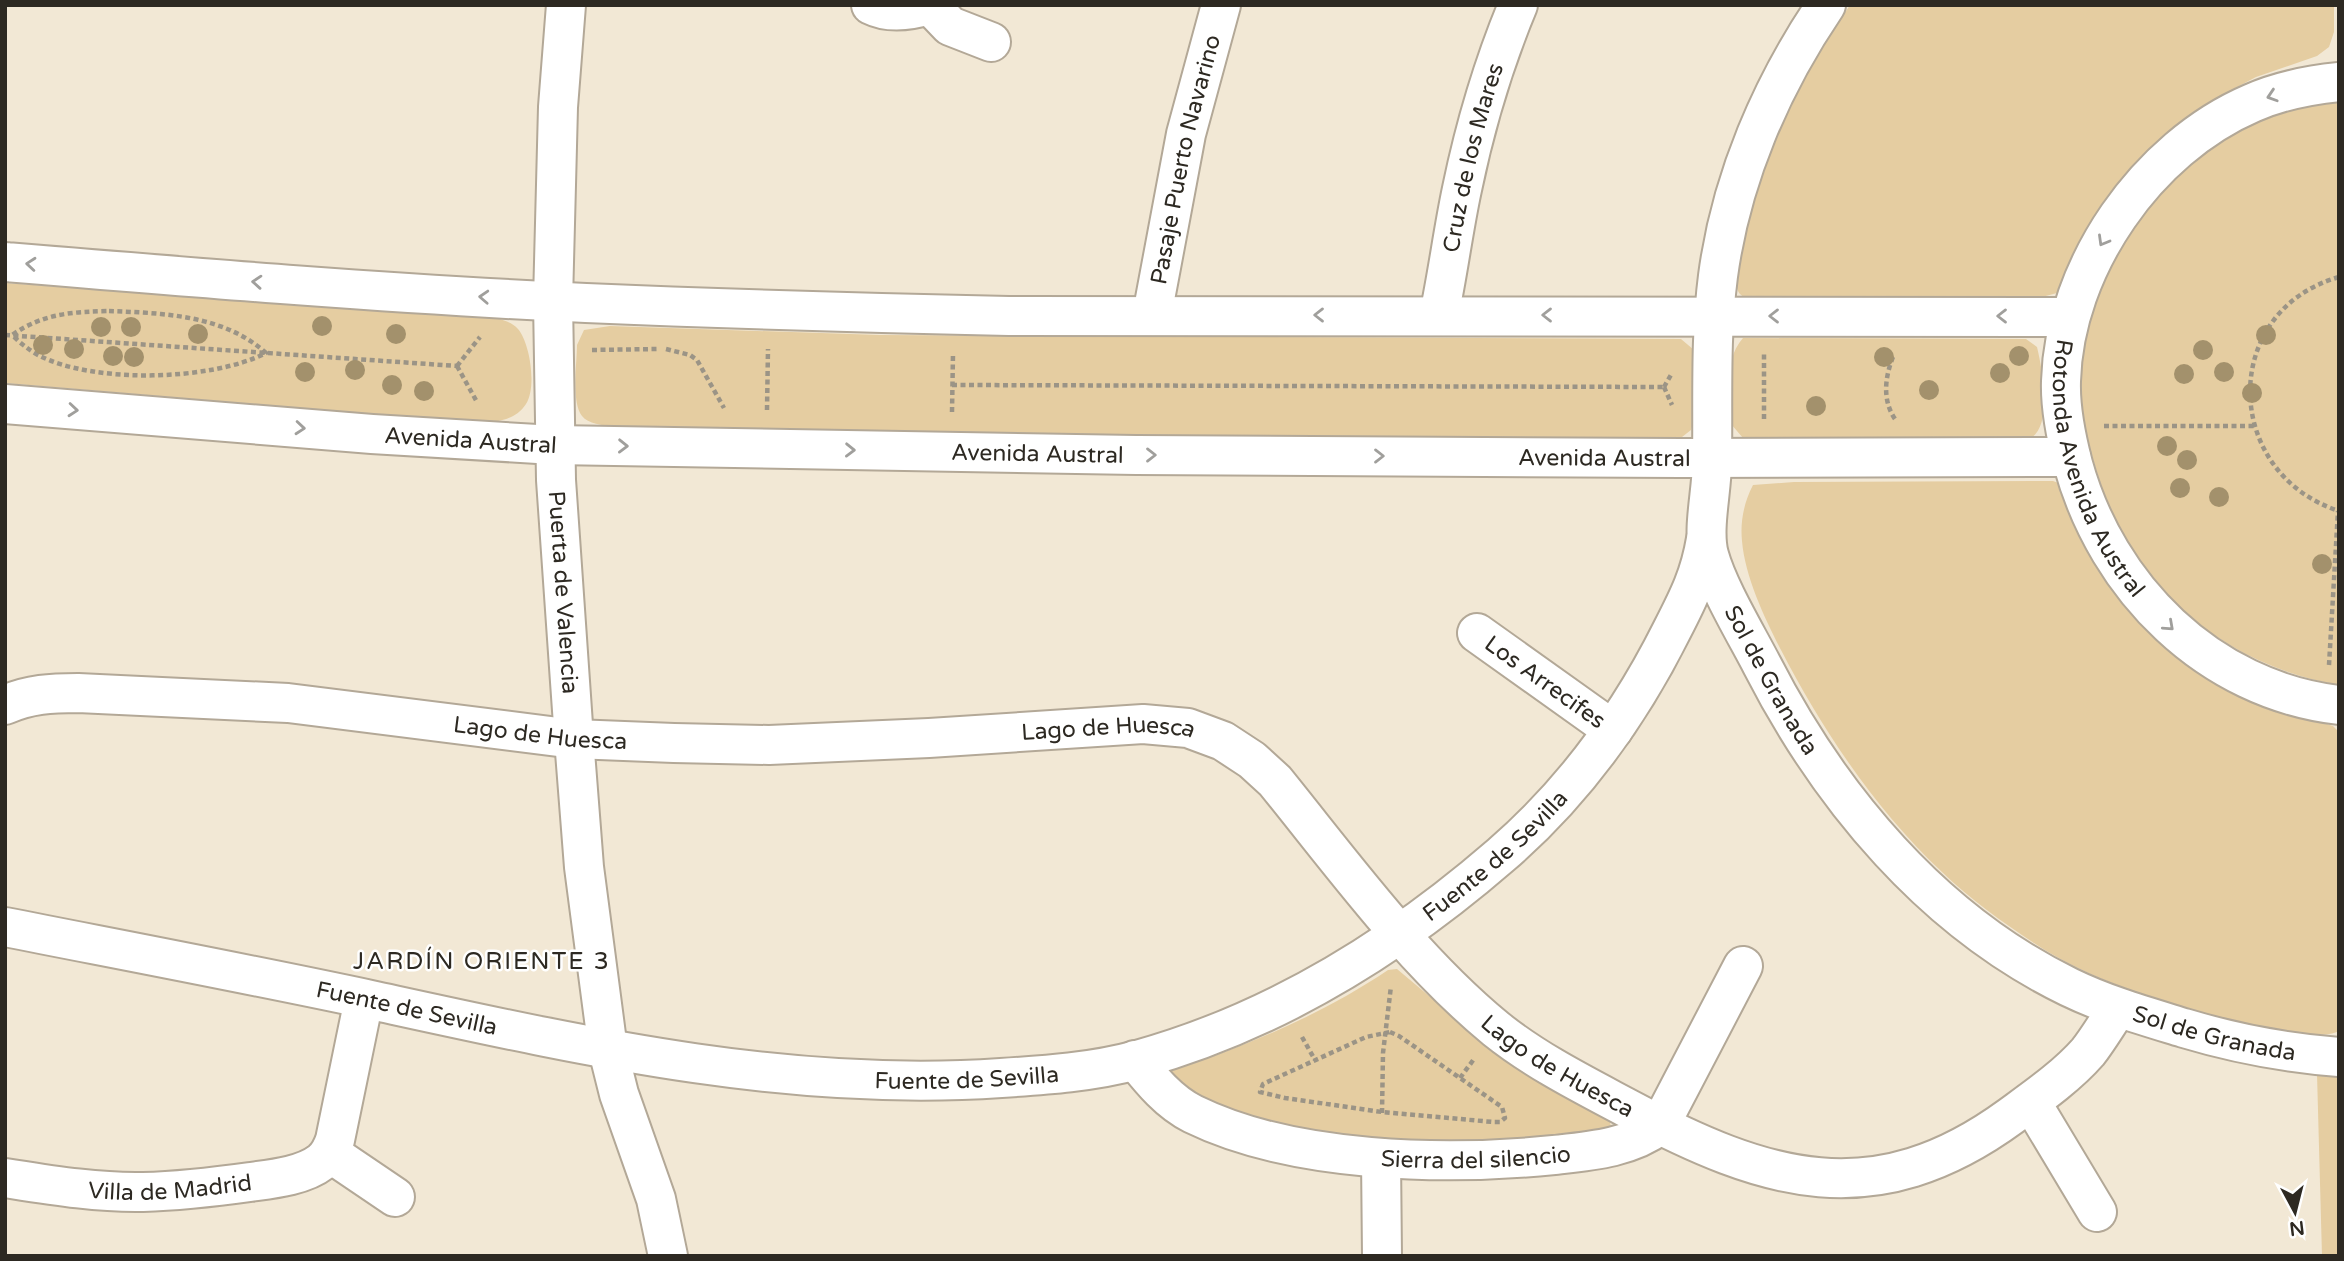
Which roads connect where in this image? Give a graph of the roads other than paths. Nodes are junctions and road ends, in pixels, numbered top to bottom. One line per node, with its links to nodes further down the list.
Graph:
1 (566, 5): 10 (street, Puerta de Valencia)
2 (871, 5): 3 (street)
3 (930, 5): 7 (street)
4 (1221, 5): 11 (street, Pasaje Puerto Navarino)
5 (1518, 5): 12 (street, Cruz de los Mares)
6 (1826, 5): 13 (street, Sol de Granada)
7 (991, 42)
8 (2339, 82): 14 (street, Rotonda Avenida Austral, one-way to 14)
9 (5, 262): 10 (street, one-way to 9)
10 (553, 301): 11 (street); 17 (street, Puerta de Valencia)
11 (1152, 315): 12 (street, one-way to 11)
12 (1438, 315): 13 (street, one-way to 12)
13 (1714, 315): 14 (street, one-way to 13); 18 (street, Sol de Granada)
14 (2070, 317): 16 (street, Rotonda Avenida Austral)
15 (5, 404): 17 (street, Avenida Austral, one-way to 17)
16 (2068, 441): 18 (street, Avenida Austral); 22 (street, Rotonda Avenida Austral, one-way to 22)
17 (554, 445): 18 (street, Avenida Austral, one-way to 18); 24 (street, Puerta de Valencia)
18 (1712, 458): 19 (street, Sol de Granada)
19 (1706, 538): 23 (street, Fuente de Sevilla); 29 (street, Sol de Granada)
20 (1477, 632): 23 (street, Los Arrecifes)
21 (5, 705): 24 (street, Lago de Huesca)
22 (2339, 705)
23 (1614, 730): 26 (street, Fuente de Sevilla)
24 (574, 739): 26 (street, Lago de Huesca); 30 (street, Puerta de Valencia)
25 (5, 928): 28 (street, Fuente de Sevilla)
26 (1401, 933): 32 (street, Fuente de Sevilla); 34 (street, Lago de Huesca)
27 (1743, 966): 34 (street)
28 (364, 999): 30 (street, Fuente de Sevilla); 35 (street)
29 (2118, 1008): 31 (street, Sol de Granada); 33 (street, Lago de Huesca)
30 (608, 1050): 32 (street, Fuente de Sevilla); 40 (street, Puerta de Valencia)
31 (2339, 1057)
32 (1135, 1060): 36 (street, Sierra del silencio)
33 (2031, 1102): 34 (street, Lago de Huesca); 39 (street)
34 (1660, 1125): 36 (street, Sierra del silencio)
35 (330, 1153): 37 (street, Villa de Madrid); 38 (street)
36 (1381, 1158): 41 (street)
37 (5, 1178)
38 (395, 1197)
39 (2097, 1212)
40 (668, 1256)
41 (1382, 1256)

